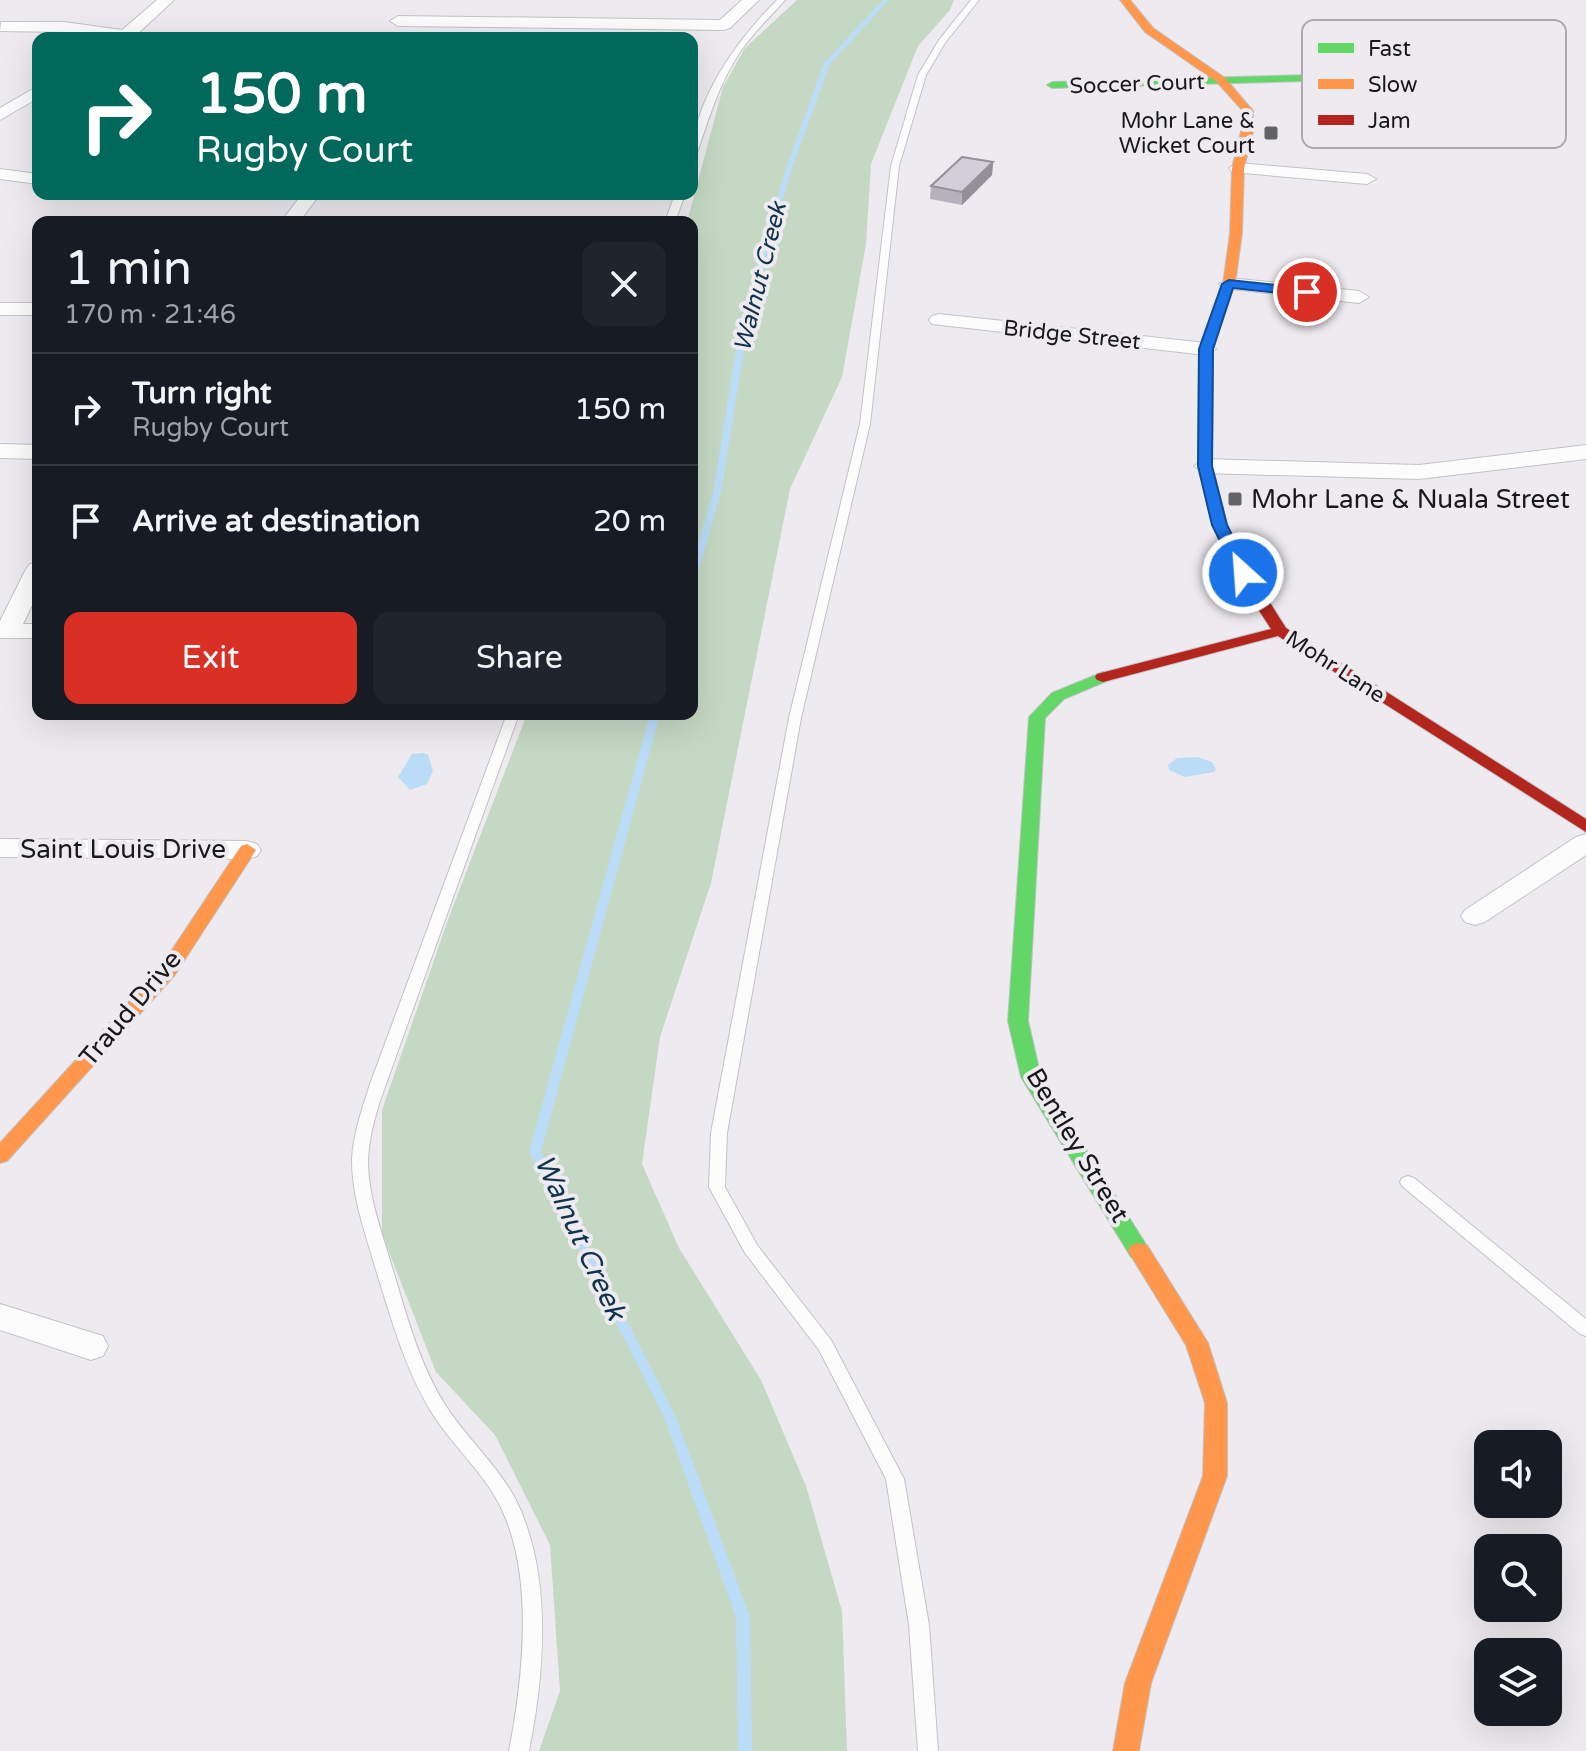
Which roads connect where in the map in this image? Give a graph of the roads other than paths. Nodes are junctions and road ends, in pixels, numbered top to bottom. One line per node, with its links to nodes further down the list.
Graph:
1 (166, 0): 11 (street)
2 (751, 0): 8 (street)
3 (781, 0): 18 (lane)
4 (975, 0): 49 (lane)
5 (1125, 0): 6 (street); 14 (street, Mohr Lane)
6 (1137, 0)
7 (388, 4): 8 (street)
8 (398, 21): 12 (street)
9 (1, 27): 10 (street)
10 (94, 32)
11 (131, 32)
12 (406, 32)
13 (1302, 79): 14 (street, Soccer Court)
14 (1221, 80): 15 (street, Soccer Court); 19 (street, Mohr Lane)
15 (1052, 85)
16 (32, 95): 17 (street)
17 (1, 113)
18 (698, 138)
19 (1238, 168): 22 (street); 23 (street, Mohr Lane)
20 (0, 174): 21 (street)
21 (32, 178)
22 (1367, 179)
23 (1229, 284): 24 (street); 28 (street, Mohr Lane)
24 (1359, 297)
25 (0, 309): 26 (street)
26 (32, 309)
27 (939, 320): 28 (street, Bridge Street)
28 (1206, 349): 32 (street, Mohr Lane)
29 (0, 451): 30 (street)
30 (32, 452)
31 (1586, 452): 32 (street)
32 (1205, 466): 36 (street, Mohr Lane)
33 (32, 580): 34 (street)
34 (3, 631): 35 (street)
35 (32, 631)
36 (1280, 631): 38 (street, Mohr Lane); 50 (street, Bentley Street)
37 (511, 720): 48 (lane)
38 (1586, 827)
39 (1586, 843): 42 (street)
40 (0, 848): 41 (street, Saint Louis Drive)
41 (247, 850): 43 (street, Traud Drive)
42 (1475, 916)
43 (0, 1156)
44 (1408, 1182): 46 (lane)
45 (0, 1317): 47 (street)
46 (1586, 1329)
47 (91, 1346)
48 (519, 1751)
49 (928, 1751)
50 (1126, 1751)

